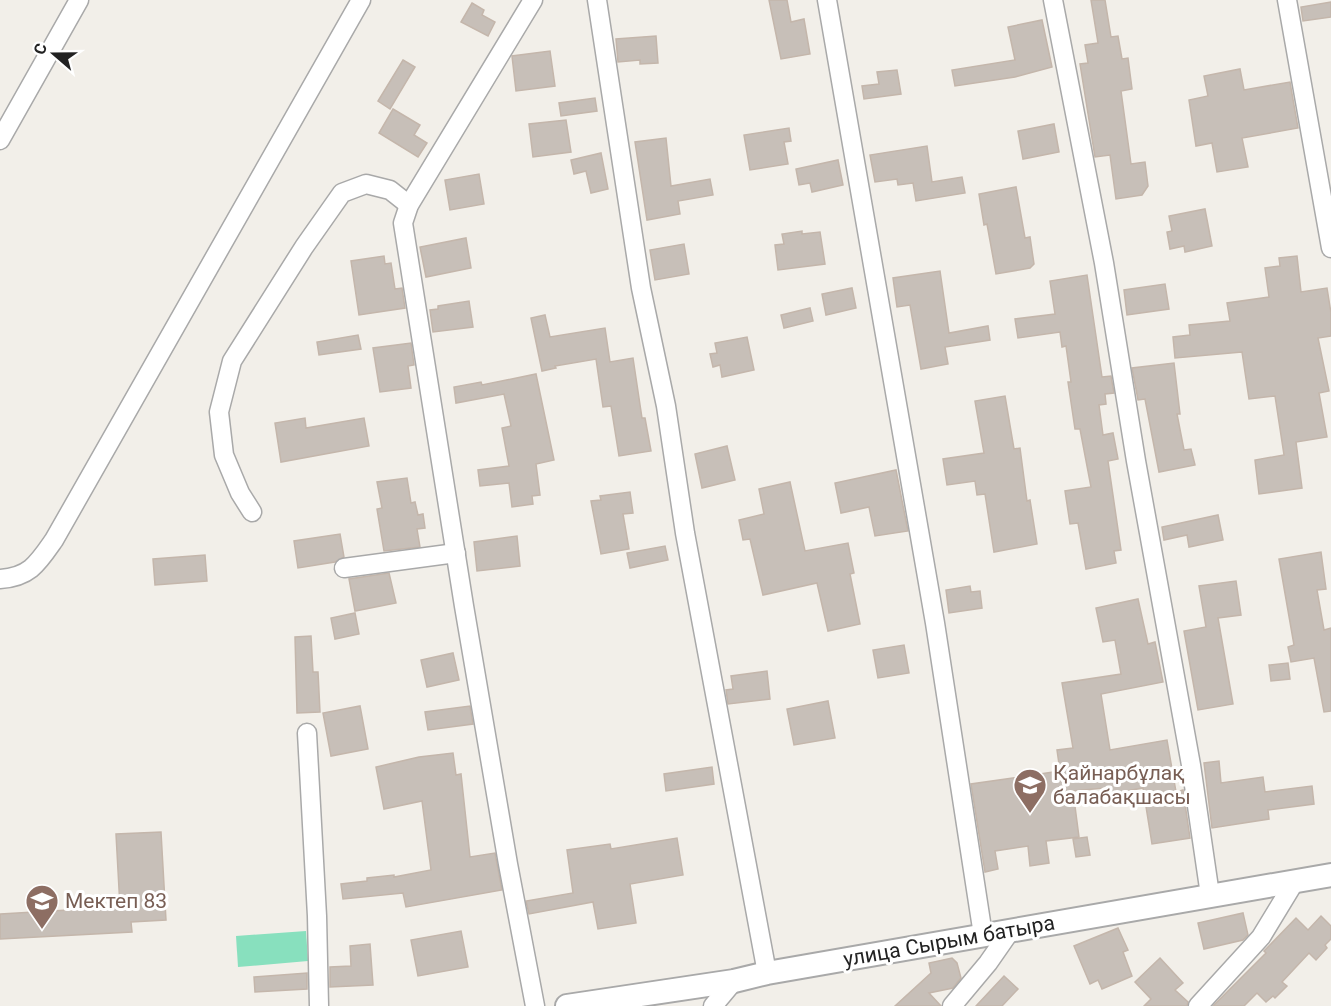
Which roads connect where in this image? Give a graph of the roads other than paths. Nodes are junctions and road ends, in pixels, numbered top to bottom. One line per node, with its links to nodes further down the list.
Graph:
1 (79, 0): 8 (street)
2 (361, 0): 14 (street)
3 (533, 0): 9 (street)
4 (597, 0): 21 (street)
5 (827, 0): 20 (street)
6 (1053, 0): 18 (street)
7 (1287, 0): 10 (street)
8 (0, 140)
9 (409, 205): 11 (street); 12 (street)
10 (1331, 248)
11 (252, 512)
12 (456, 553): 13 (street); 24 (street)
13 (344, 568)
14 (0, 579)
15 (308, 733): 23 (street)
16 (1331, 875): 17 (street, улица Сырым батыра)
17 (1295, 881): 18 (street, улица Сырым батыра); 28 (street)
18 (1209, 895): 19 (street, улица Сырым батыра)
19 (1011, 930): 20 (street, улица Сырым батыра); 27 (street)
20 (982, 935): 21 (street, улица Сырым батыра)
21 (767, 973): 22 (street, улица Сырым батыра)
22 (734, 981): 25 (street, улица Сырым батыра); 26 (street)
23 (319, 1006)
24 (535, 1006)
25 (567, 1006)
26 (713, 1006)
27 (952, 1006)
28 (1198, 1006)

